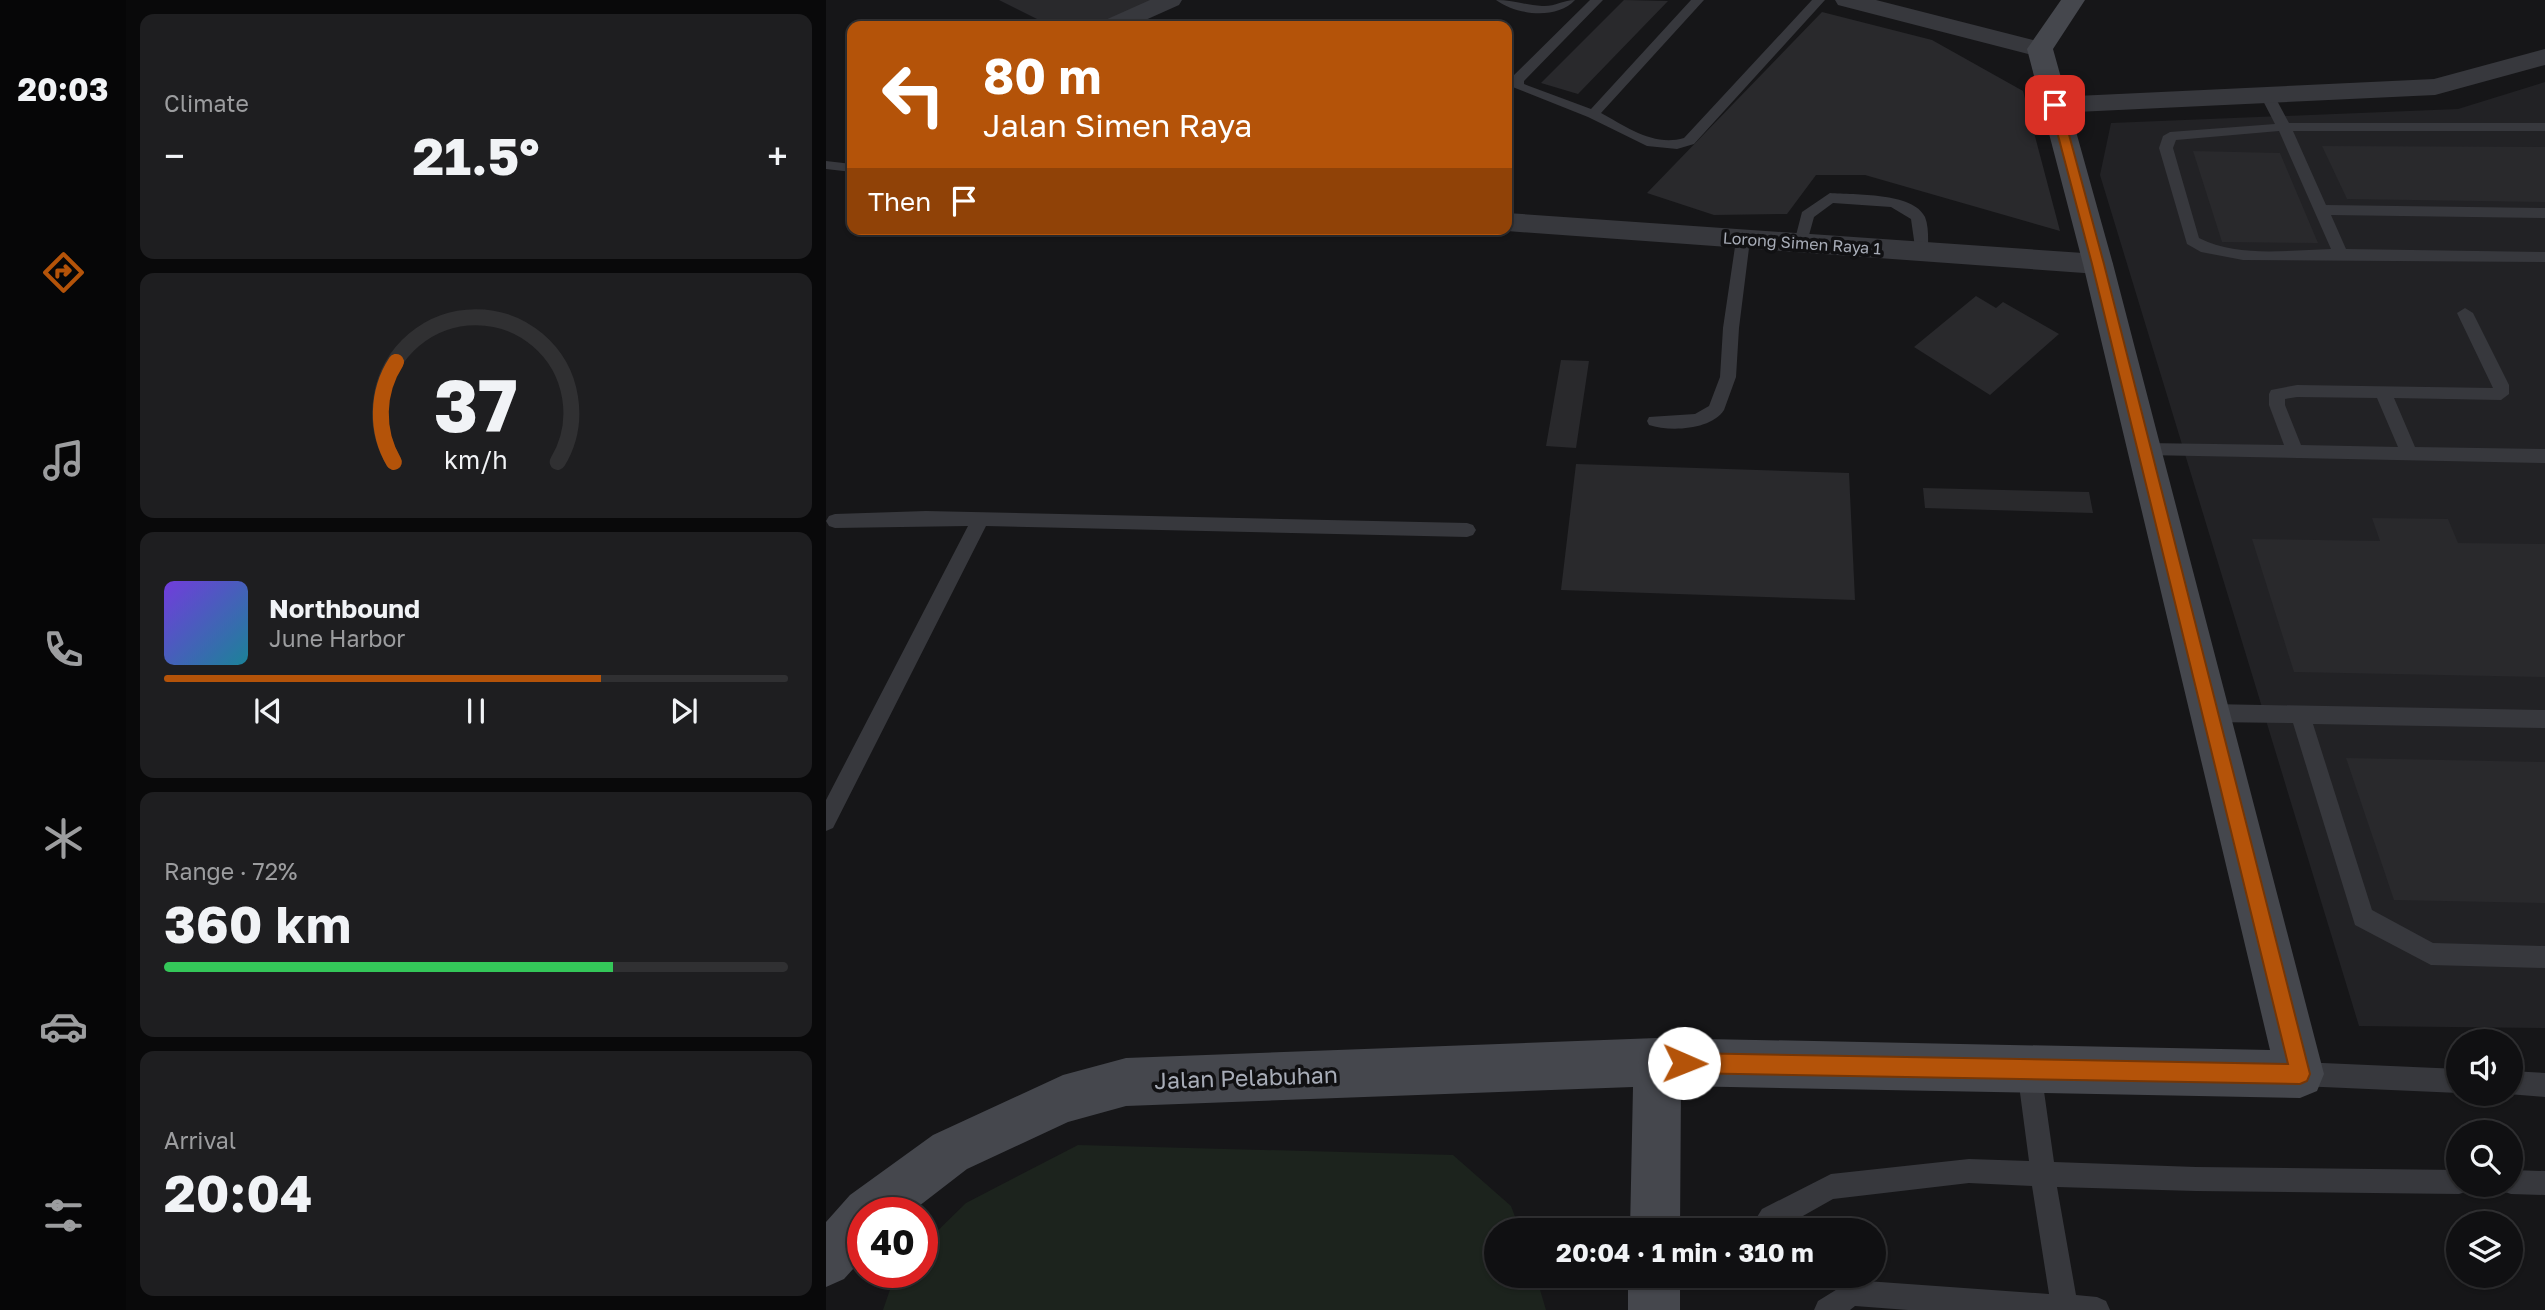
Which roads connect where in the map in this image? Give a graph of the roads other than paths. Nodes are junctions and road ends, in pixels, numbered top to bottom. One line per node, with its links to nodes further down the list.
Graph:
1 (1170, 0): 9 (street)
2 (1502, 0): 3 (lane)
3 (1569, 0)
4 (1597, 0): 14 (lane)
5 (1698, 0): 14 (lane)
6 (1819, 0): 14 (lane)
7 (1847, 0): 10 (street)
8 (2073, 0): 10 (street)
9 (1123, 21)
10 (2040, 49): 13 (street)
11 (2543, 61): 12 (street)
12 (2267, 95): 13 (street); 15 (lane)
13 (2055, 105): 27 (street)
14 (1593, 114)
15 (2284, 127): 16 (lane); 19 (lane); 25 (lane)
16 (2545, 127)
17 (826, 165): 18 (lane)
18 (847, 168)
19 (2321, 210): 20 (lane); 25 (lane)
20 (2545, 213)
21 (1512, 222): 22 (street, Lorong Simen Raya 1)
22 (1743, 240): 23 (street, Lorong Simen Raya 1); 30 (lane)
23 (1801, 243): 24 (street, Lorong Simen Raya 1); 24 (lane)
24 (1921, 251): 27 (street, Lorong Simen Raya 1)
25 (2341, 254): 26 (lane)
26 (2545, 257)
27 (2098, 264): 31 (street)
28 (2465, 313): 29 (lane)
29 (2382, 393): 32 (lane); 33 (lane)
30 (1655, 421)
31 (2144, 449): 32 (lane); 38 (street)
32 (2295, 452): 33 (lane)
33 (2409, 453): 34 (lane)
34 (2545, 456)
35 (829, 519): 36 (lane)
36 (981, 519): 37 (lane); 41 (lane)
37 (1467, 530)
38 (2210, 713): 39 (lane); 45 (street)
39 (2300, 715): 40 (lane); 42 (lane)
40 (2545, 719)
41 (826, 821)
42 (2545, 957)
43 (1657, 1062): 44 (street, Jalan Pelabuhan); 53 (street, Jalan Pelabuhan); 54 (street)
44 (2029, 1070): 45 (street, Jalan Pelabuhan); 49 (lane)
45 (2300, 1074): 46 (lane)
46 (2446, 1080)
47 (2523, 1084): 48 (lane)
48 (2545, 1085)
49 (2044, 1175): 50 (lane); 55 (lane); 59 (lane)
50 (2446, 1182)
51 (2523, 1182): 52 (lane)
52 (2545, 1183)
53 (890, 1197)
54 (1655, 1218)
55 (1771, 1218)
56 (847, 1237): 57 (street)
57 (826, 1261)
58 (1654, 1288): 60 (street)
59 (2065, 1308): 61 (lane); 62 (lane)
60 (1654, 1310)
61 (1826, 1310)
62 (2097, 1310)

